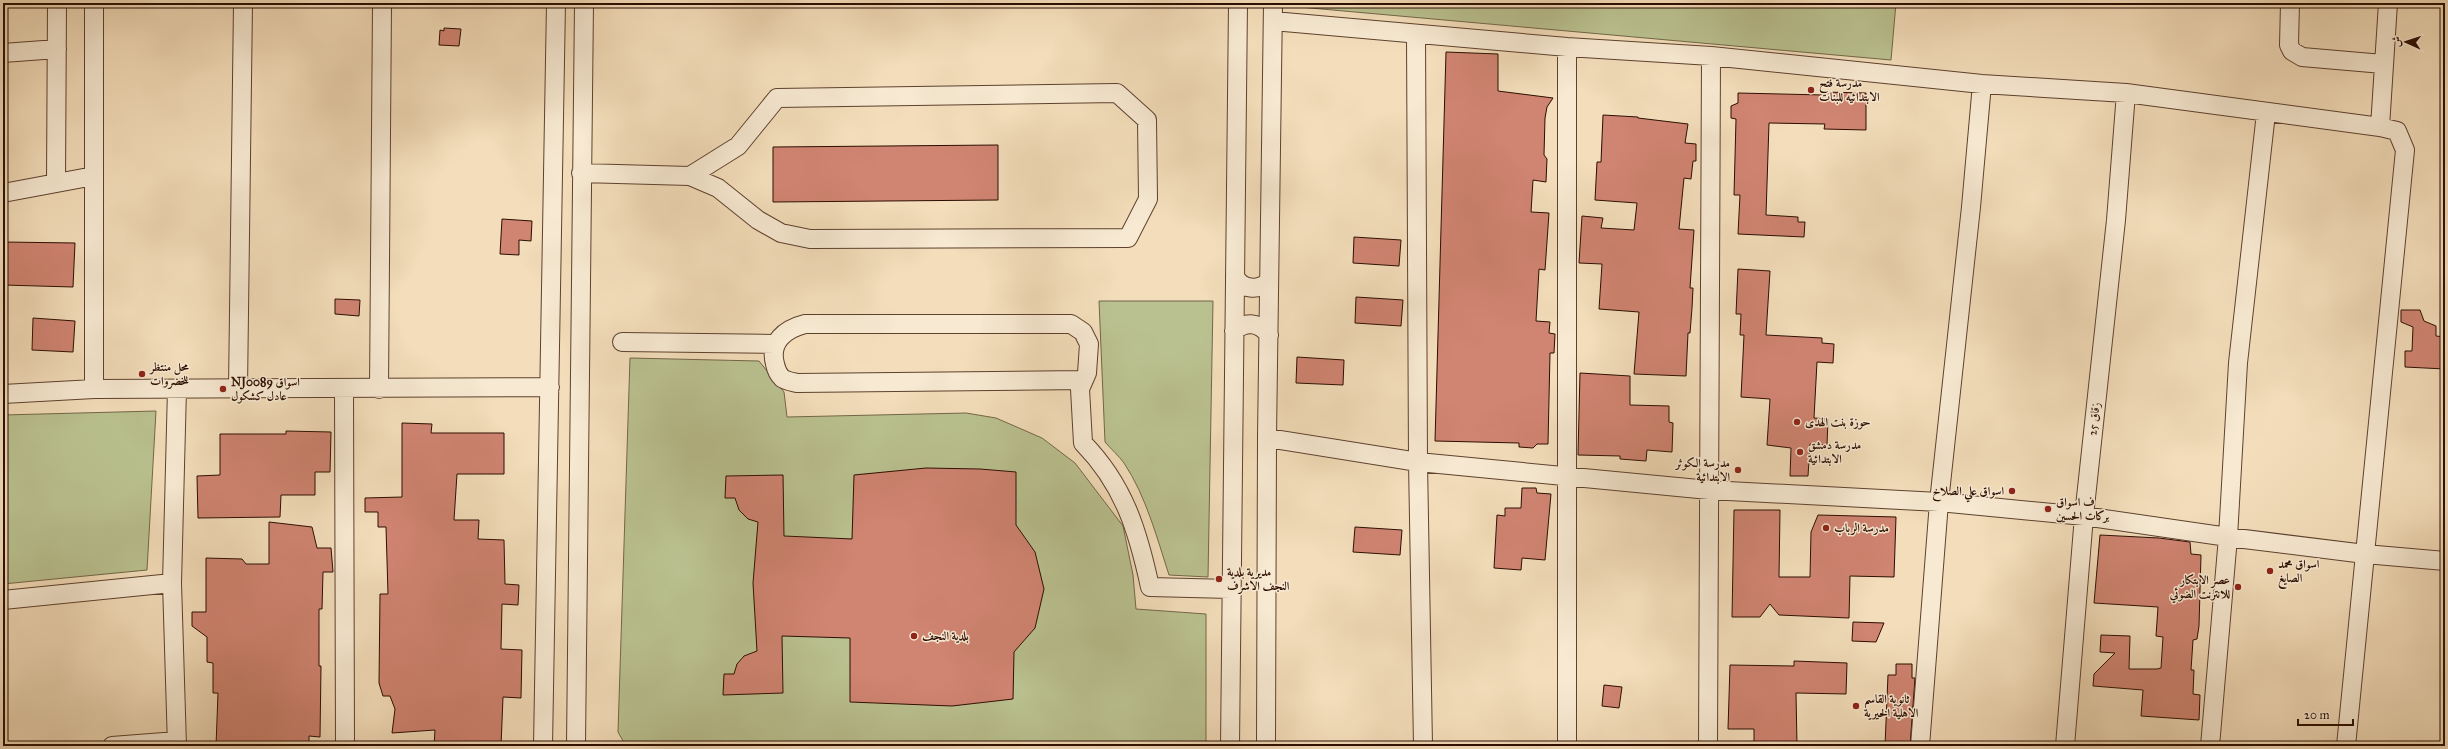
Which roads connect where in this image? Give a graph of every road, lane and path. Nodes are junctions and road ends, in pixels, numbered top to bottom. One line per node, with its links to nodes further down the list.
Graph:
1 (58, 3): 15 (street)
2 (94, 3): 24 (street)
3 (243, 3): 38 (street)
4 (382, 3): 40 (street)
5 (556, 3): 13 (street)
6 (584, 3): 12 (street)
7 (1238, 3): 28 (street)
8 (2290, 3): 18 (street)
9 (2388, 3): 18 (street)
10 (1273, 12): 11 (street); 29 (street)
11 (1416, 34): 14 (street); 43 (street)
12 (584, 36): 13 (street); 23 (street)
13 (556, 40): 35 (street)
14 (1567, 47): 17 (street); 44 (street)
15 (58, 49): 16 (street); 26 (street)
16 (3, 53)
17 (1711, 56): 19 (street); 45 (street)
18 (2383, 64): 22 (street)
19 (1982, 84): 20 (street); 46 (street)
20 (2126, 93): 21 (street); 47 (street, زقاق 25)
21 (2266, 113): 22 (street); 48 (street)
22 (2380, 127): 49 (street)
23 (581, 173): 25 (street); 58 (street)
24 (94, 176): 26 (street); 36 (street)
25 (690, 176): 25 (street)
26 (56, 183): 27 (street)
27 (3, 193)
28 (1235, 276): 29 (street); 30 (street)
29 (1269, 281): 31 (street)
30 (1234, 331): 31 (street); 52 (street)
31 (1269, 336): 42 (street)
32 (622, 342): 33 (street)
33 (774, 344): 34 (street); 34 (street)
34 (1084, 380): 52 (street)
35 (550, 387): 40 (street); 57 (street)
36 (94, 389): 37 (street); 41 (street)
37 (176, 389): 38 (street); 51 (street)
38 (238, 389): 39 (street)
39 (344, 389): 40 (street); 56 (street)
40 (379, 389)
41 (3, 394)
42 (1267, 438): 43 (street); 60 (street)
43 (1418, 462): 44 (street); 61 (street)
44 (1566, 477): 45 (street); 62 (street)
45 (1709, 490): 46 (street); 63 (street)
46 (1939, 502): 47 (street); 64 (street)
47 (2084, 516): 48 (street); 65 (street, زقاق 25)
48 (2228, 537): 49 (street); 66 (street)
49 (2365, 554): 50 (street); 67 (street)
50 (2445, 561)
51 (172, 583): 53 (street); 54 (street)
52 (1231, 589): 59 (street)
53 (3, 600)
54 (178, 744): 55 (street)
55 (112, 746)
56 (345, 746)
57 (543, 746)
58 (576, 746)
59 (1230, 746)
60 (1266, 746)
61 (1423, 746)
62 (1567, 746)
63 (1708, 746)
64 (1920, 746)
65 (2065, 746)
66 (2210, 746)
67 (2346, 746)

